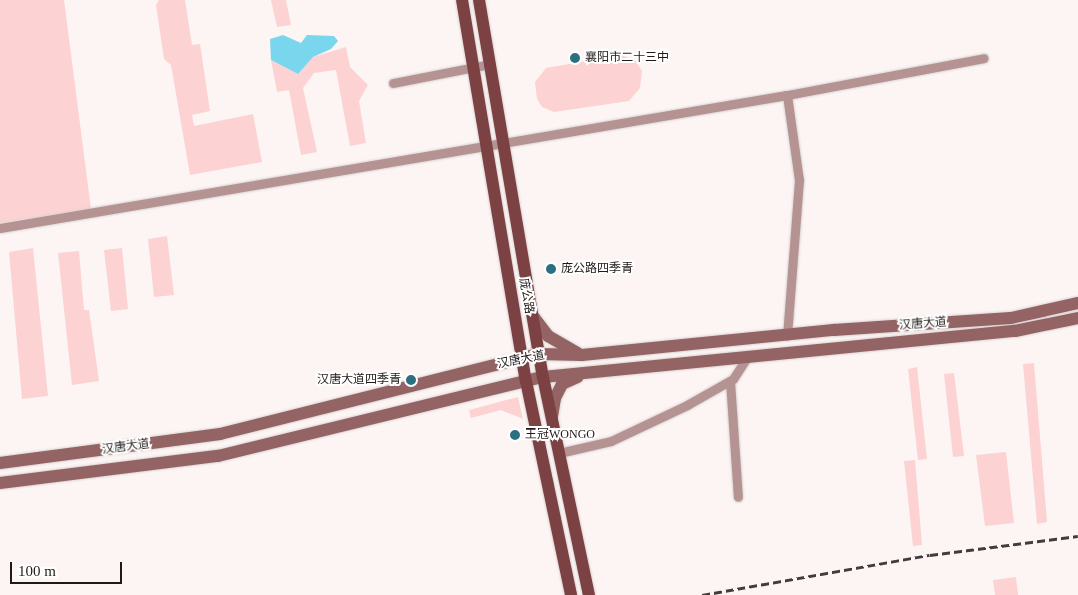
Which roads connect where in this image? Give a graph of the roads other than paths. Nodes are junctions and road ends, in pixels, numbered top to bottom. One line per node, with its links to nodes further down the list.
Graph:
1 (462, 0): 5 (main road, 庞公路)
2 (479, 0): 4 (main road, 庞公路)
3 (984, 58): 7 (street)
4 (490, 64): 5 (street); 8 (main road, 庞公路)
5 (473, 67): 6 (street); 9 (main road, 庞公路)
6 (393, 83)
7 (787, 95): 8 (street); 15 (street)
8 (503, 143): 9 (street); 12 (main road, 庞公路)
9 (485, 146): 10 (street); 14 (main road, 庞公路)
10 (0, 228)
11 (1078, 303): 15 (main road, 汉唐大道)
12 (533, 316): 16 (main road, 庞公路); 17 (main road)
13 (1078, 318): 19 (main road, 汉唐大道)
14 (519, 336): 18 (main road, 庞公路); 20 (main road)
15 (787, 336): 17 (main road, 汉唐大道)
16 (539, 354): 17 (main road, 汉唐大道); 18 (main road, 汉唐大道); 22 (main road, 庞公路)
17 (582, 355)
18 (523, 358): 20 (main road, 汉唐大道); 24 (main road, 庞公路)
19 (746, 359): 21 (main road, 汉唐大道); 23 (street)
20 (505, 363): 29 (main road, 汉唐大道)
21 (586, 373): 22 (main road, 汉唐大道); 27 (main road)
22 (543, 377): 24 (main road, 汉唐大道); 27 (main road, 庞公路)
23 (730, 381): 28 (street); 31 (street)
24 (526, 382): 25 (main road, 汉唐大道); 26 (main road, 庞公路)
25 (508, 386): 26 (main road); 30 (main road, 汉唐大道)
26 (532, 409): 32 (main road, 庞公路)
27 (552, 420): 28 (main road, 庞公路)
28 (559, 453): 33 (main road, 庞公路)
29 (0, 463)
30 (0, 484)
31 (738, 497)
32 (571, 595)
33 (589, 595)

